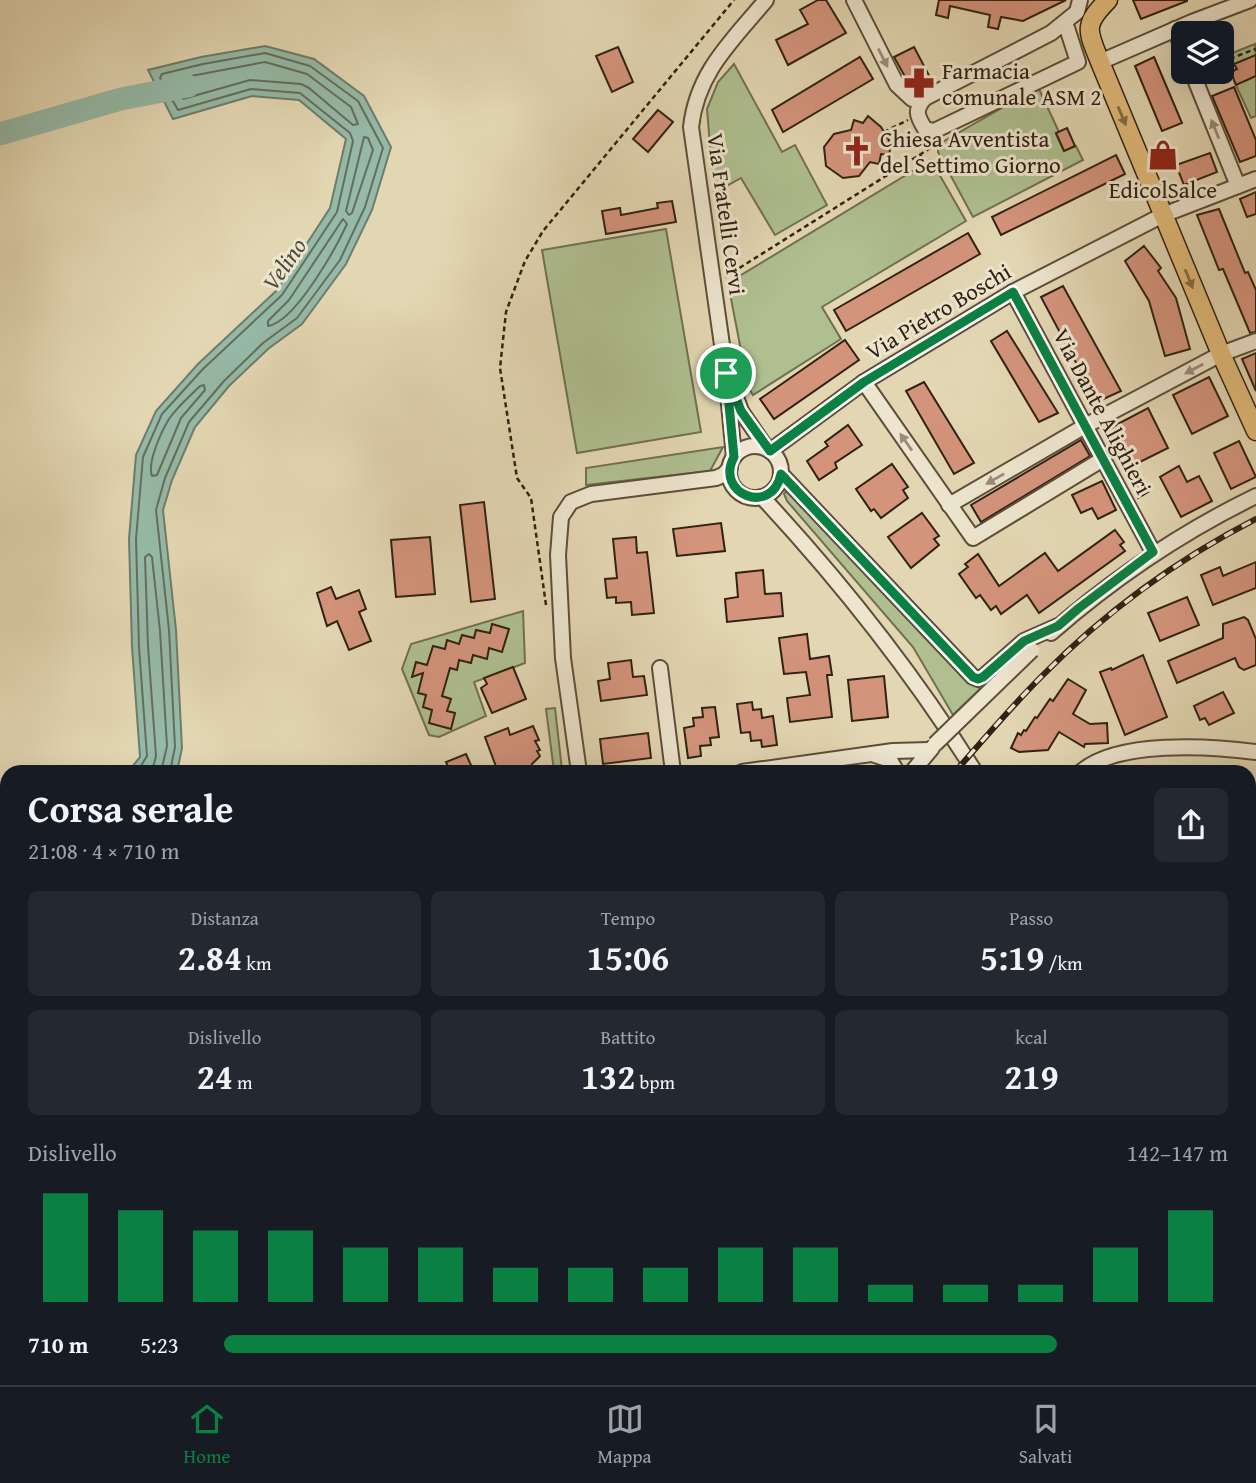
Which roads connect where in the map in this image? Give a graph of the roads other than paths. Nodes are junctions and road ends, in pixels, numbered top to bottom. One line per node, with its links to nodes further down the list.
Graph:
1 (766, 0): 20 (street, Via Fratelli Cervi)
2 (855, 0): 13 (street, one-way to 13)
3 (1080, 0): 10 (street)
4 (1108, 0): 8 (main road)
5 (1250, 0): 6 (street)
6 (1196, 21)
7 (1067, 28): 8 (street); 10 (street); 13 (street)
8 (1088, 30): 11 (main road)
9 (1171, 31): 11 (street)
10 (1051, 33): 13 (street)
11 (1100, 62): 16 (main road, one-way to 16)
12 (1197, 84): 15 (street, one-way to 12)
13 (925, 98)
14 (1256, 179): 15 (street, Via Pietro Boschi)
15 (1238, 186): 16 (street, Via Pietro Boschi)
16 (1163, 215): 17 (street, Via Pietro Boschi); 19 (main road, one-way to 19)
17 (1013, 292): 21 (street, Via Pietro Boschi); 22 (street, Via Dante Alighieri)
18 (1256, 341): 19 (street)
19 (1221, 355): 22 (street, one-way to 22); 23 (main road)
20 (726, 373): 24 (street, Via Fratelli Cervi); 26 (street, Via Fratelli Cervi)
21 (864, 382): 24 (street, Via Pietro Boschi); 30 (street, one-way to 21)
22 (1085, 426): 25 (street, Via Dante Alighieri); 30 (street, one-way to 30)
23 (1256, 431)
24 (768, 450): 26 (street); 27 (street)
25 (1103, 458): 30 (street); 31 (street, Via Dante Alighieri)
26 (732, 463): 29 (street); 37 (street)
27 (781, 474): 29 (street); 32 (street)
28 (1256, 496): 31 (street)
29 (762, 497): 42 (street)
30 (949, 505)
31 (1153, 552): 32 (street)
32 (1058, 626): 34 (street, bridge)
33 (660, 668): 38 (street)
34 (932, 747): 36 (street); 41 (street)
35 (1256, 752): 43 (street)
36 (874, 755): 39 (street); 40 (street)
37 (578, 765)
38 (672, 765)
39 (796, 765)
40 (893, 765)
41 (918, 765)
42 (970, 765)
43 (1090, 765)

